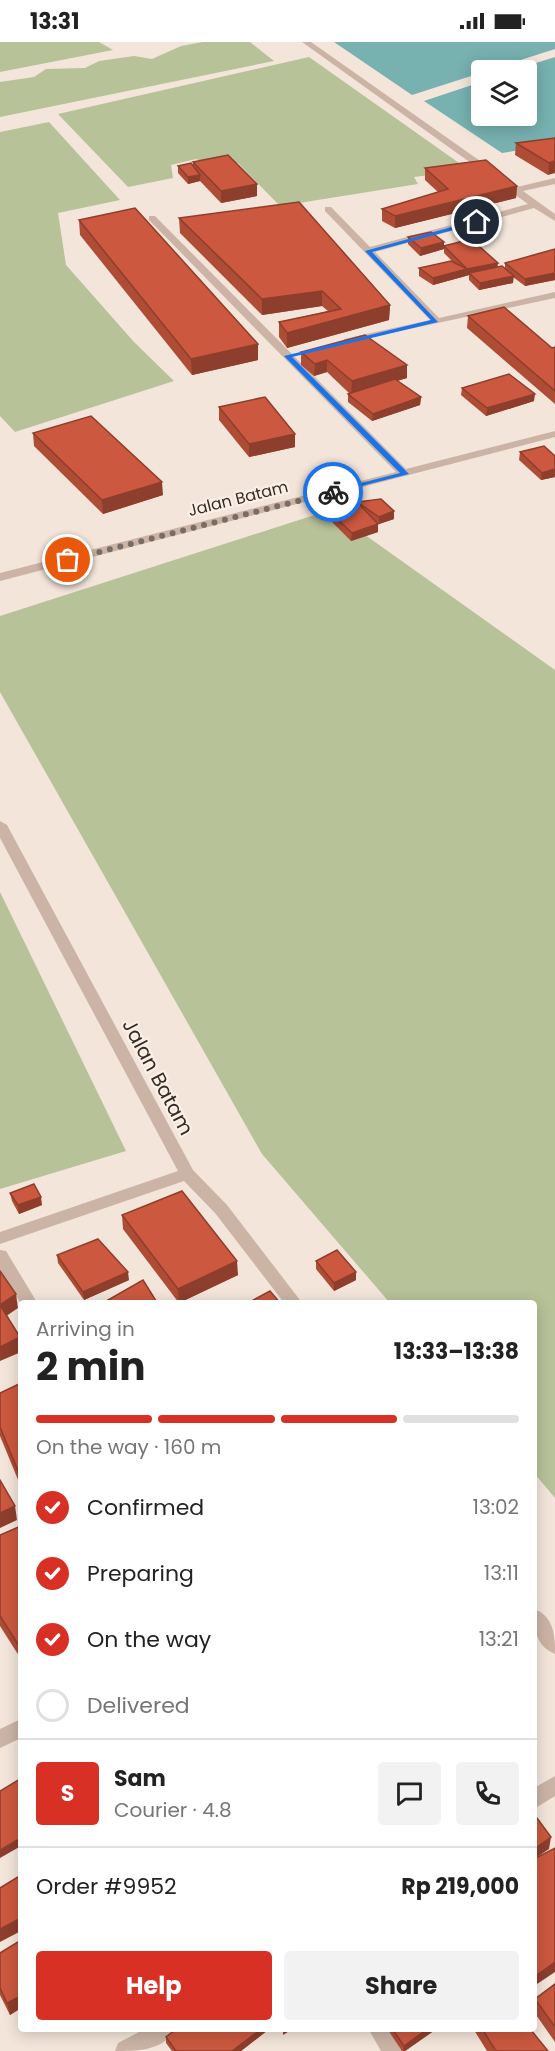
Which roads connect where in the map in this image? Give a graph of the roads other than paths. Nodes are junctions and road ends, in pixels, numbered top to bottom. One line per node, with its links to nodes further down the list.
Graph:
1 (306, 42): 3 (street)
2 (555, 181): 3 (street)
3 (516, 190): 4 (street)
4 (537, 204): 7 (street); 8 (street)
5 (328, 209): 8 (street)
6 (152, 218): 13 (street)
7 (555, 218)
8 (368, 251): 10 (street)
9 (555, 295): 10 (street)
10 (436, 321): 11 (street)
11 (333, 345)
12 (298, 353): 13 (street)
13 (287, 356): 15 (street)
14 (555, 434): 15 (street, Jalan Batam)
15 (405, 474): 16 (street, Jalan Batam)
16 (0, 577)
17 (0, 825): 18 (street, Jalan Batam)
18 (187, 1174): 19 (street); 22 (street, Jalan Batam)
19 (0, 1238)
20 (0, 1256): 21 (street)
21 (28, 1300)
22 (292, 1300)
23 (537, 1621): 24 (street)
24 (555, 1645)
25 (18, 1729): 26 (street)
26 (1, 1737)
27 (555, 1785): 28 (street)
28 (537, 1796)
29 (159, 2032): 31 (street)
30 (381, 2032): 32 (street)
31 (126, 2051)
32 (393, 2051)

